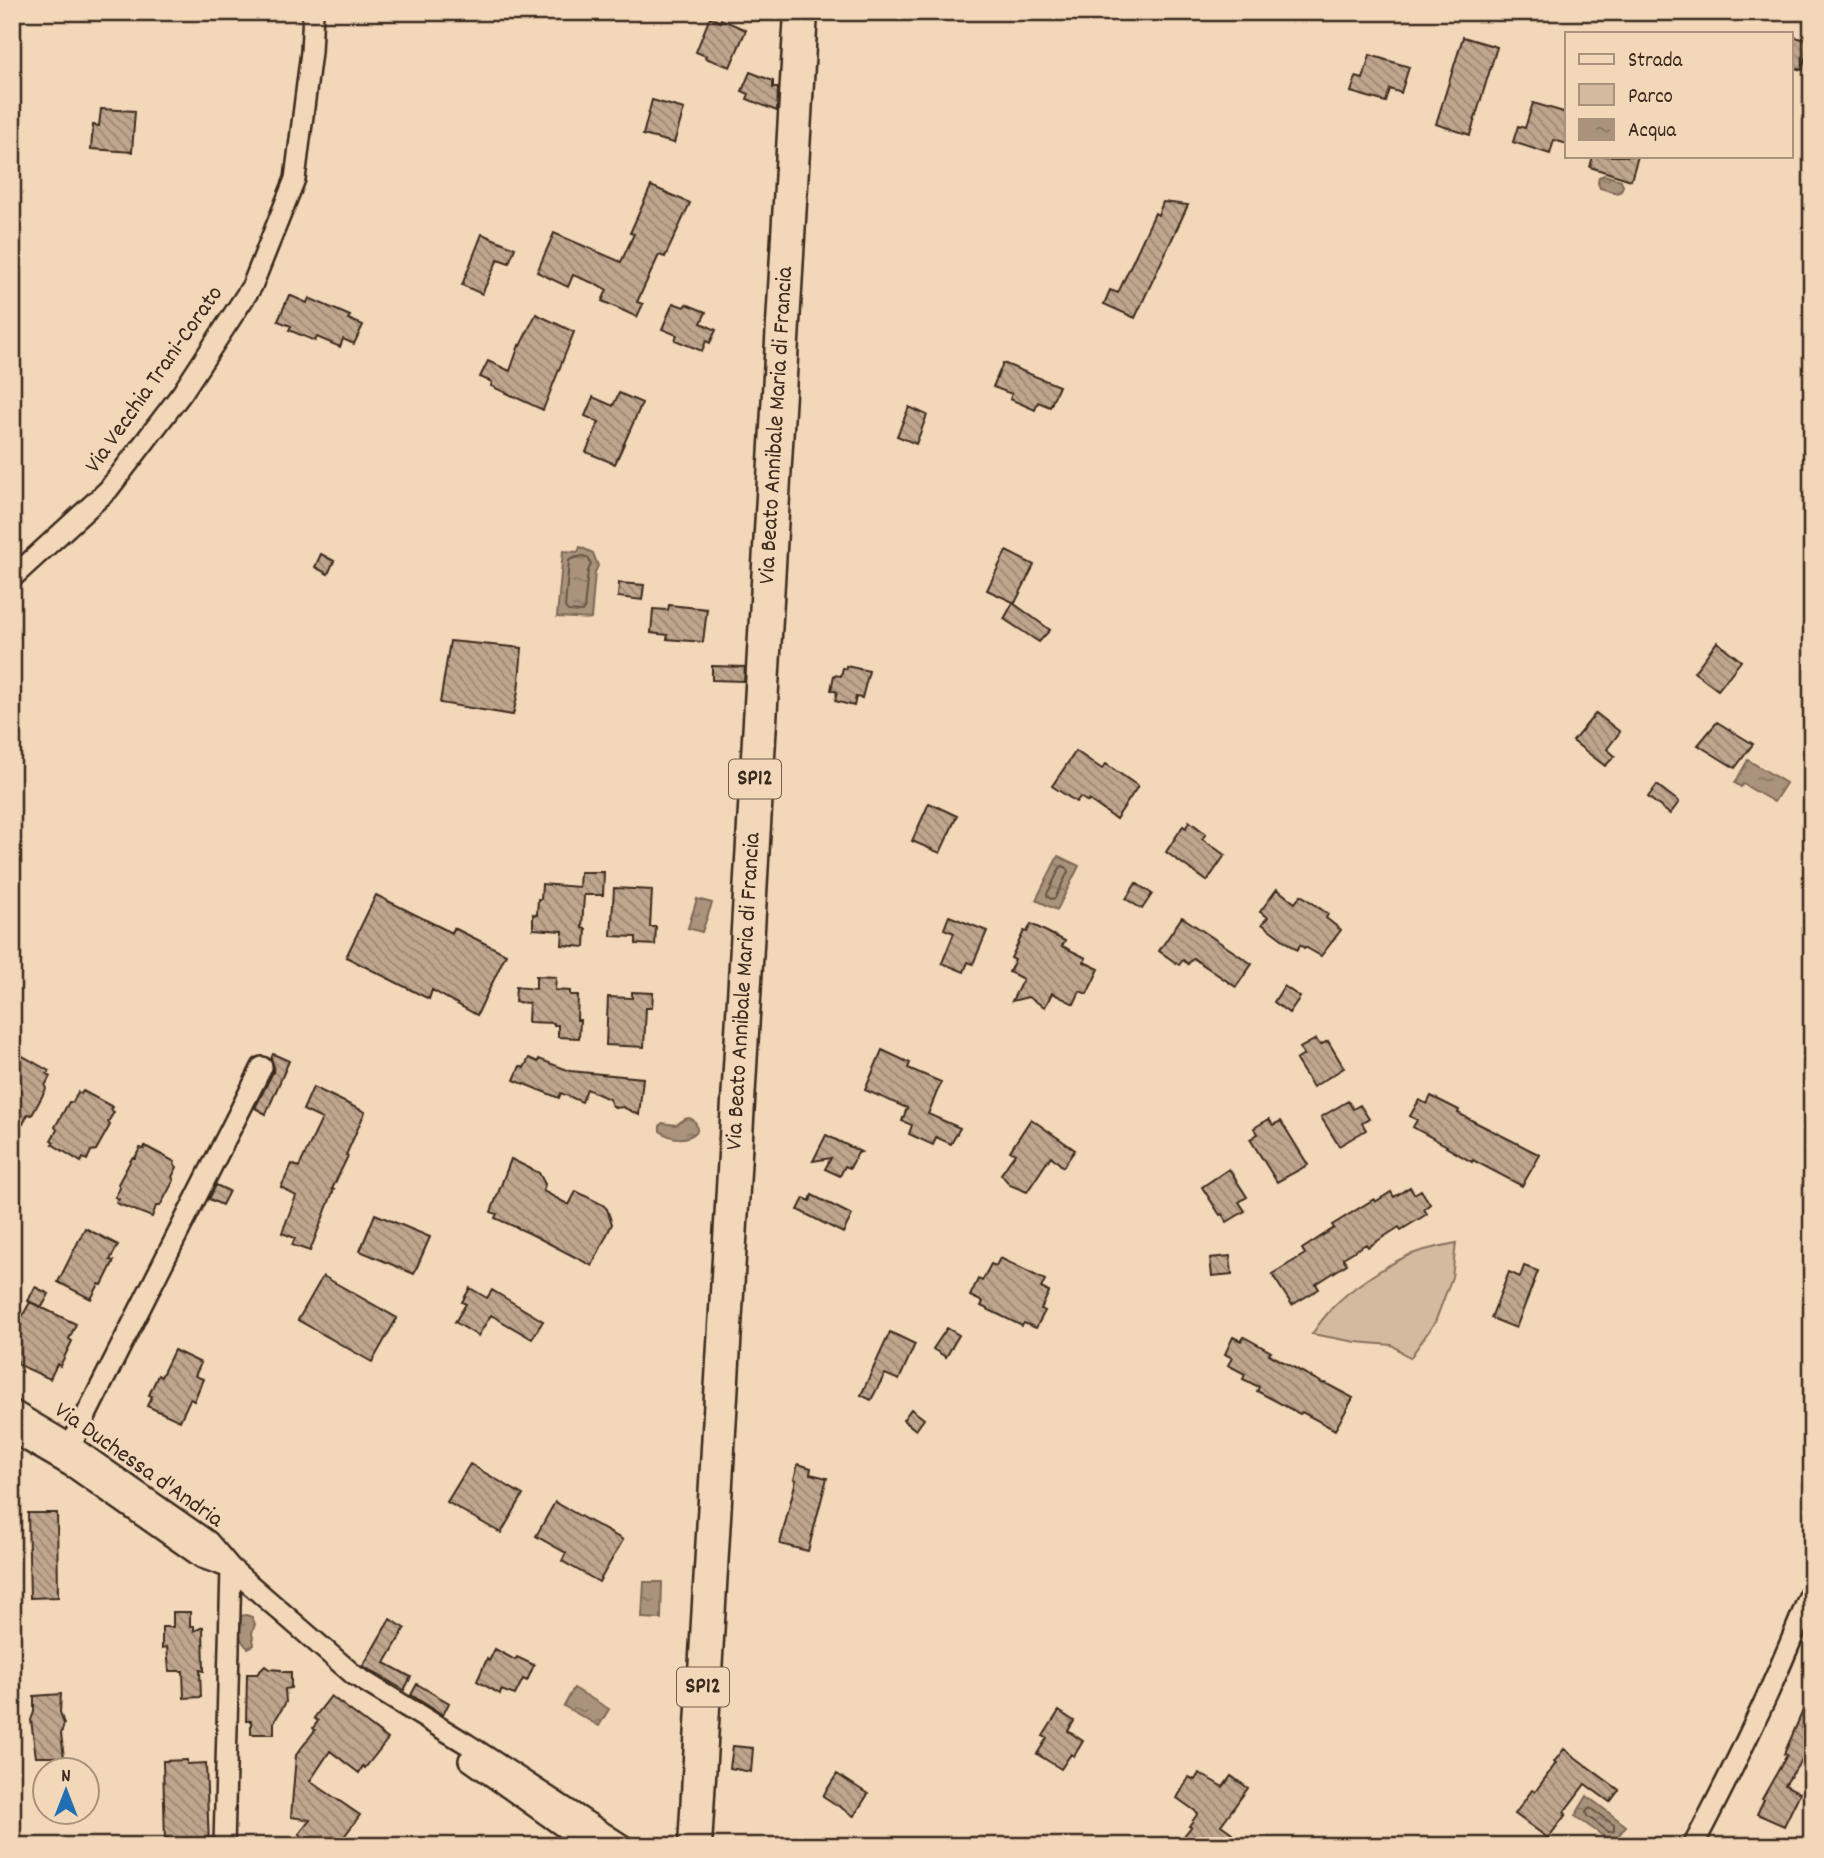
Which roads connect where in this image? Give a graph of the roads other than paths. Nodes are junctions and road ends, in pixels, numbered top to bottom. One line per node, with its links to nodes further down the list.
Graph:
1 (313, 12): 3 (street, Via Vecchia Trani-Corato)
2 (801, 12): 11 (main road, Via Beato Annibale Maria di Francia / SP12)
3 (12, 578)
4 (262, 1067): 7 (street)
5 (12, 1410): 7 (street, Via Duchessa d'Andria)
6 (12, 1432): 7 (street, Via Duchessa d'Andria)
7 (69, 1454): 8 (street, Via Duchessa d'Andria)
8 (231, 1568): 10 (street, Via Duchessa d'Andria); 12 (street)
9 (1812, 1587): 15 (street)
10 (421, 1717): 13 (street, Via Duchessa d'Andria); 14 (street, Via Duchessa d'Andria)
11 (702, 1840)
12 (224, 1846)
13 (590, 1846)
14 (624, 1846)
15 (1693, 1846)

